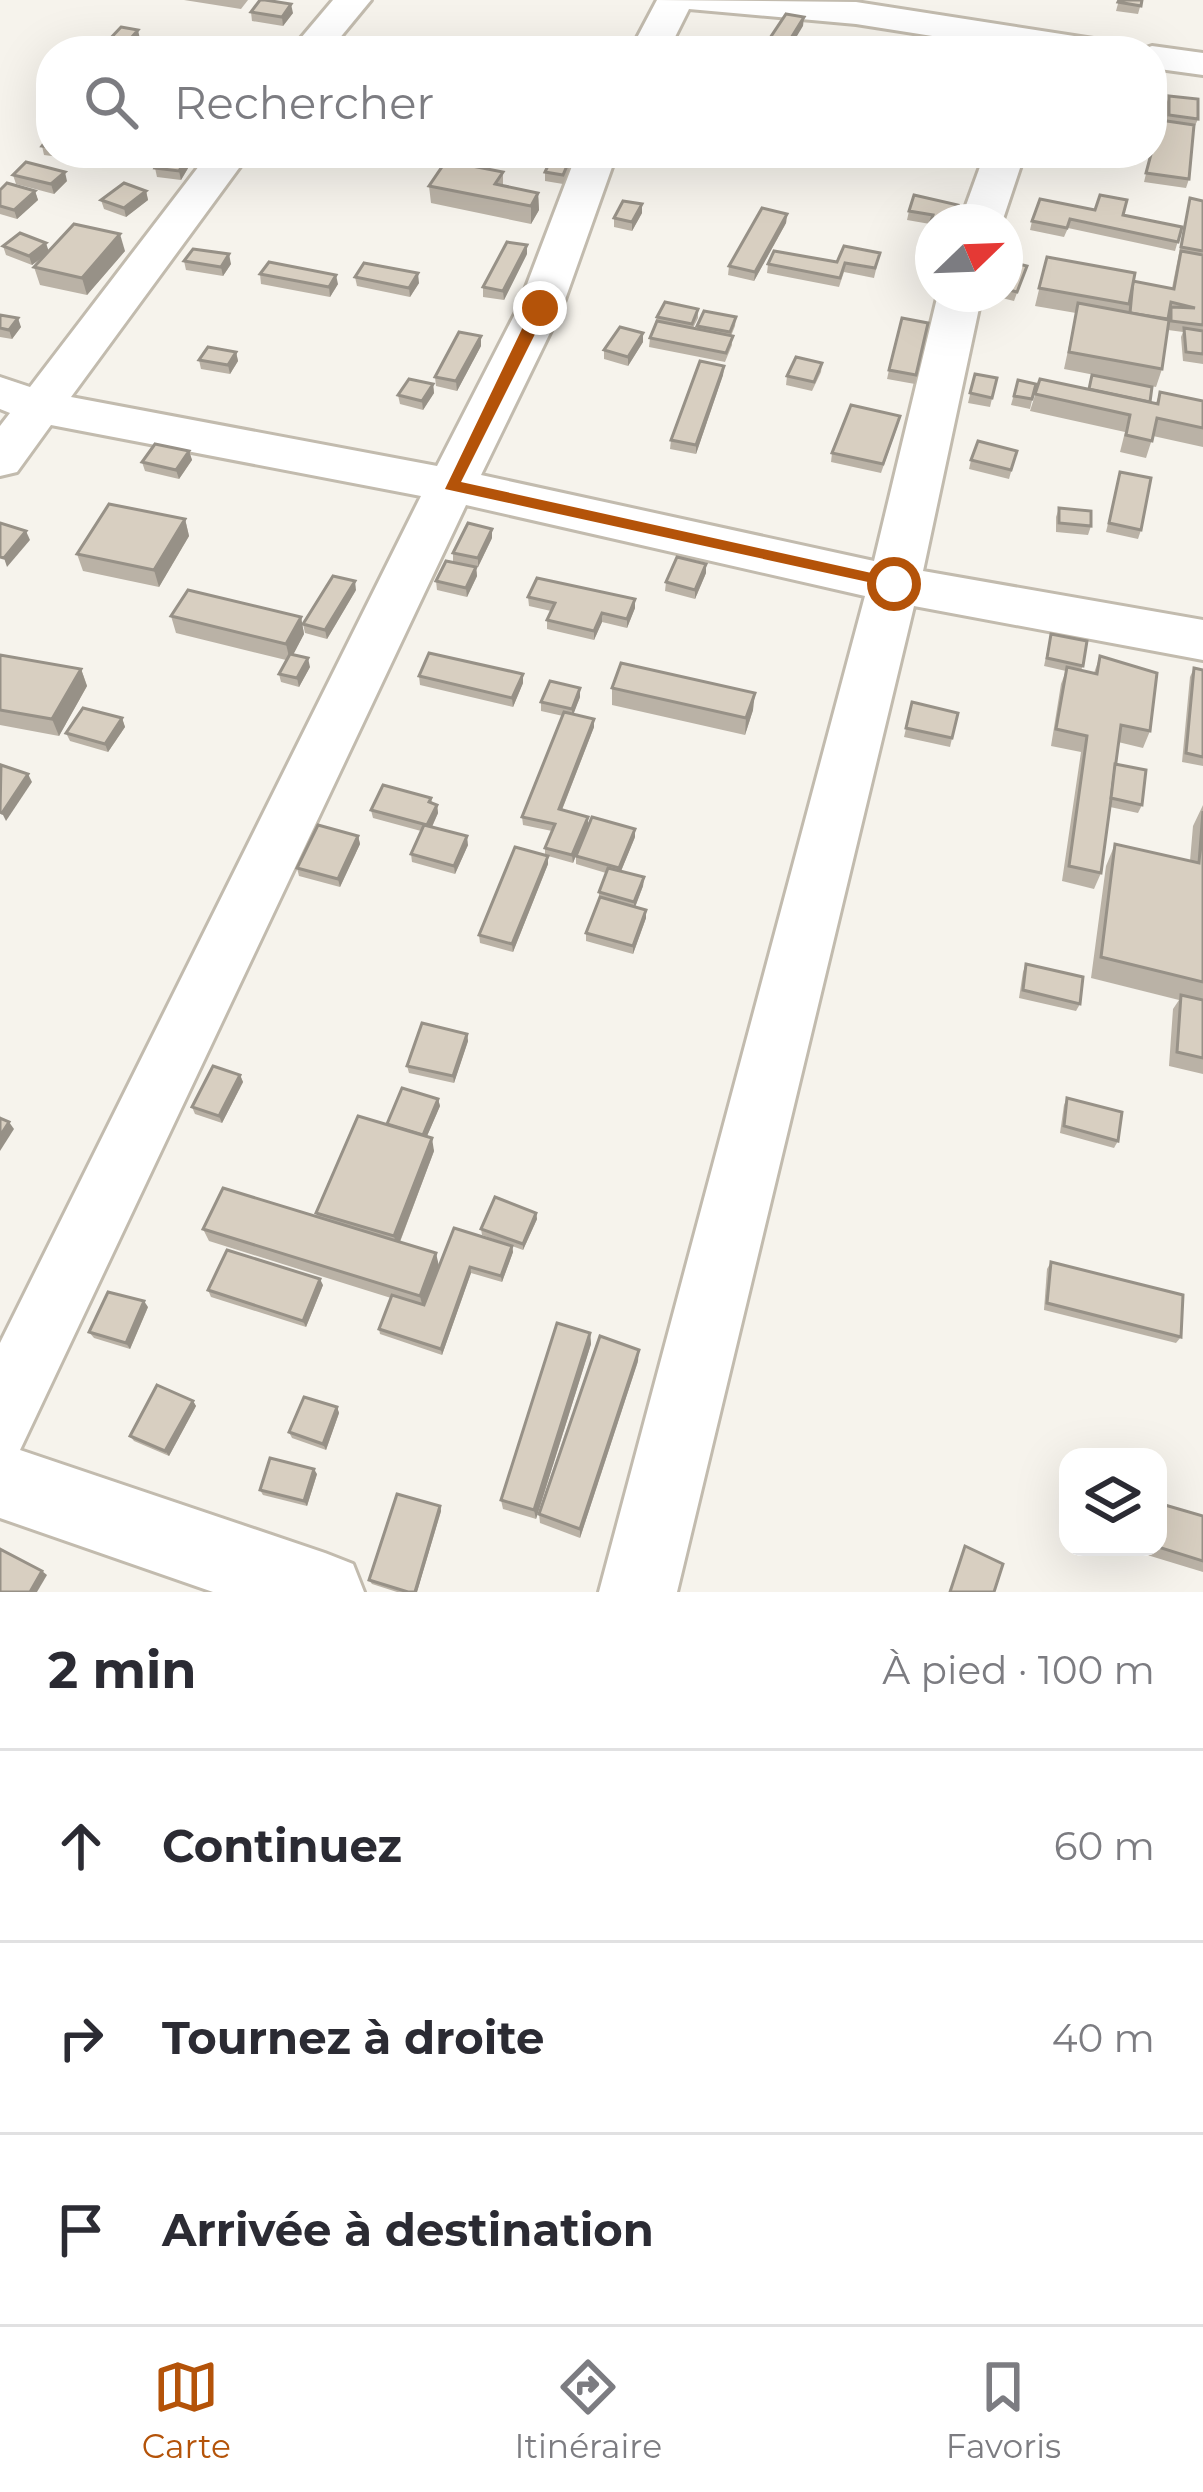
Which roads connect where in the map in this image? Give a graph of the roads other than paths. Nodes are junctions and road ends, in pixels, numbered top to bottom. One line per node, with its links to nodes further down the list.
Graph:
1 (353, 0): 5 (street)
2 (675, 0): 6 (street)
3 (698, 0): 7 (street)
4 (1056, 0): 8 (street)
5 (322, 36)
6 (657, 36)
7 (980, 36)
8 (1044, 36)
9 (1167, 59): 10 (street)
10 (1203, 64)
11 (217, 168): 16 (street)
12 (591, 168): 18 (street)
13 (1000, 168): 14 (street)
14 (987, 204)
15 (956, 312): 19 (street)
16 (20, 400): 17 (street); 18 (street)
17 (0, 460)
18 (451, 485): 19 (street); 21 (street)
19 (894, 584): 20 (street); 24 (street)
20 (1203, 640)
21 (0, 1422)
22 (0, 1481): 23 (street)
23 (326, 1592)
24 (638, 1592)

